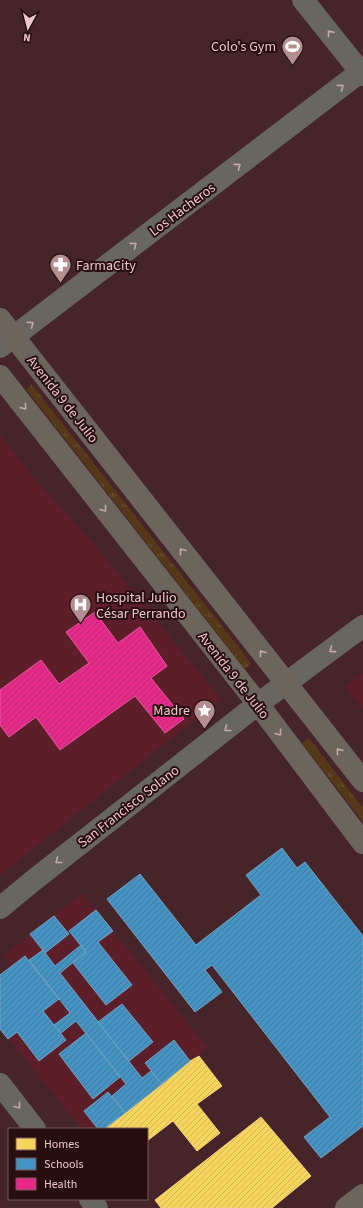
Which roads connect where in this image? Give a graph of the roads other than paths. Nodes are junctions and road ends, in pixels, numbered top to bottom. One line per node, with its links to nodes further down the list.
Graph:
1 (303, 0): 2 (street, one-way to 1)
2 (362, 72): 4 (street, Los Hacheros, one-way to 2)
3 (0, 319): 4 (main road, Avenida 9 de Julio)
4 (7, 342): 7 (main road, Avenida 9 de Julio, one-way to 4)
5 (0, 376): 8 (main road, Avenida 9 de Julio, one-way to 8)
6 (363, 626): 7 (street, San Francisco Solano, one-way to 7)
7 (286, 684): 8 (street, San Francisco Solano); 9 (main road, Avenida 9 de Julio, one-way to 7)
8 (258, 704): 10 (main road, Avenida 9 de Julio, one-way to 10); 11 (street, San Francisco Solano, one-way to 11)
9 (363, 781)
10 (363, 843)
11 (0, 908)
12 (0, 1084): 13 (street, one-way to 13)
13 (34, 1128)
14 (363, 1195): 17 (main road)
15 (91, 1200): 16 (street)
16 (97, 1208)
17 (346, 1208)

